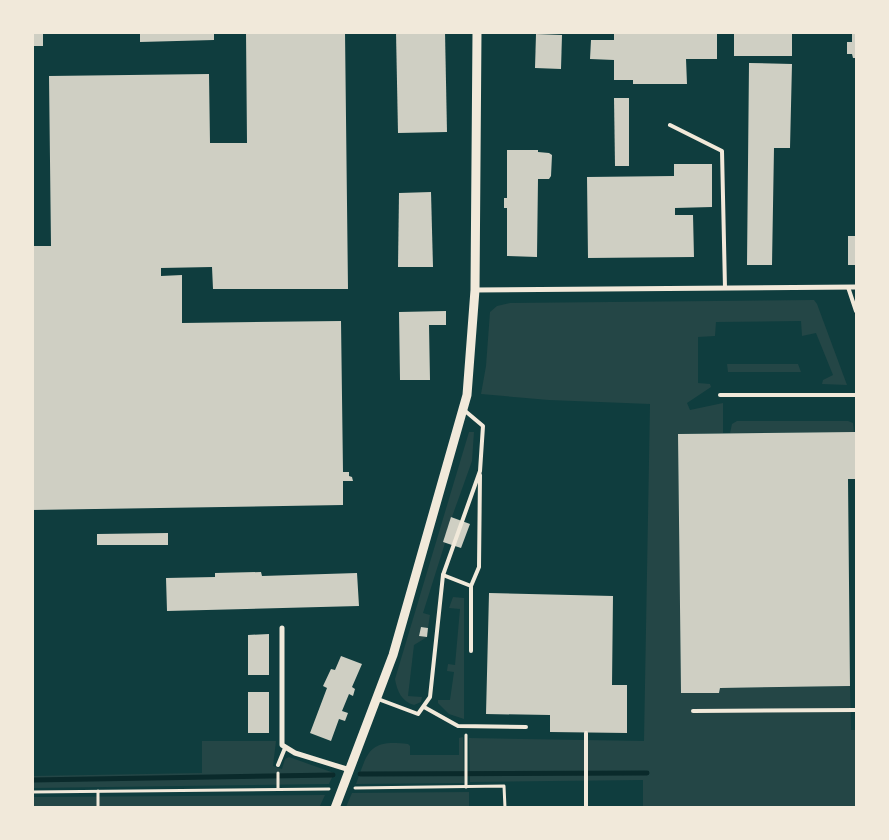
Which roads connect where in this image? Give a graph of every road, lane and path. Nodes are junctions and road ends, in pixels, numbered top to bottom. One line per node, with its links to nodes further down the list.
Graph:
1 (477, 32): 6 (street)
2 (670, 125): 5 (lane)
3 (848, 287): 4 (street); 5 (street); 7 (lane)
4 (856, 287)
5 (725, 288): 6 (street)
6 (475, 290): 10 (street)
7 (856, 311)
8 (856, 394): 9 (lane)
9 (720, 395)
10 (464, 410): 11 (lane); 16 (street)
11 (480, 471): 12 (lane); 13 (lane)
12 (443, 576): 13 (lane); 17 (lane)
13 (470, 586): 15 (lane)
14 (282, 628): 23 (street)
15 (472, 651)
16 (378, 699): 17 (lane); 25 (street)
17 (424, 707): 20 (lane)
18 (856, 710): 19 (lane)
19 (693, 711)
20 (466, 726): 21 (lane); 27 (path)
21 (526, 727)
22 (586, 733): 36 (lane)
23 (285, 748): 24 (lane); 25 (street)
24 (278, 765)
25 (350, 770): 34 (street)
26 (278, 780): 29 (path)
27 (466, 787): 28 (path); 35 (path)
28 (354, 788)
29 (278, 789): 30 (path); 31 (path)
30 (329, 789)
31 (98, 790): 32 (path); 33 (path)
32 (32, 792)
33 (98, 808)
34 (335, 808)
35 (505, 808)
36 (586, 808)

